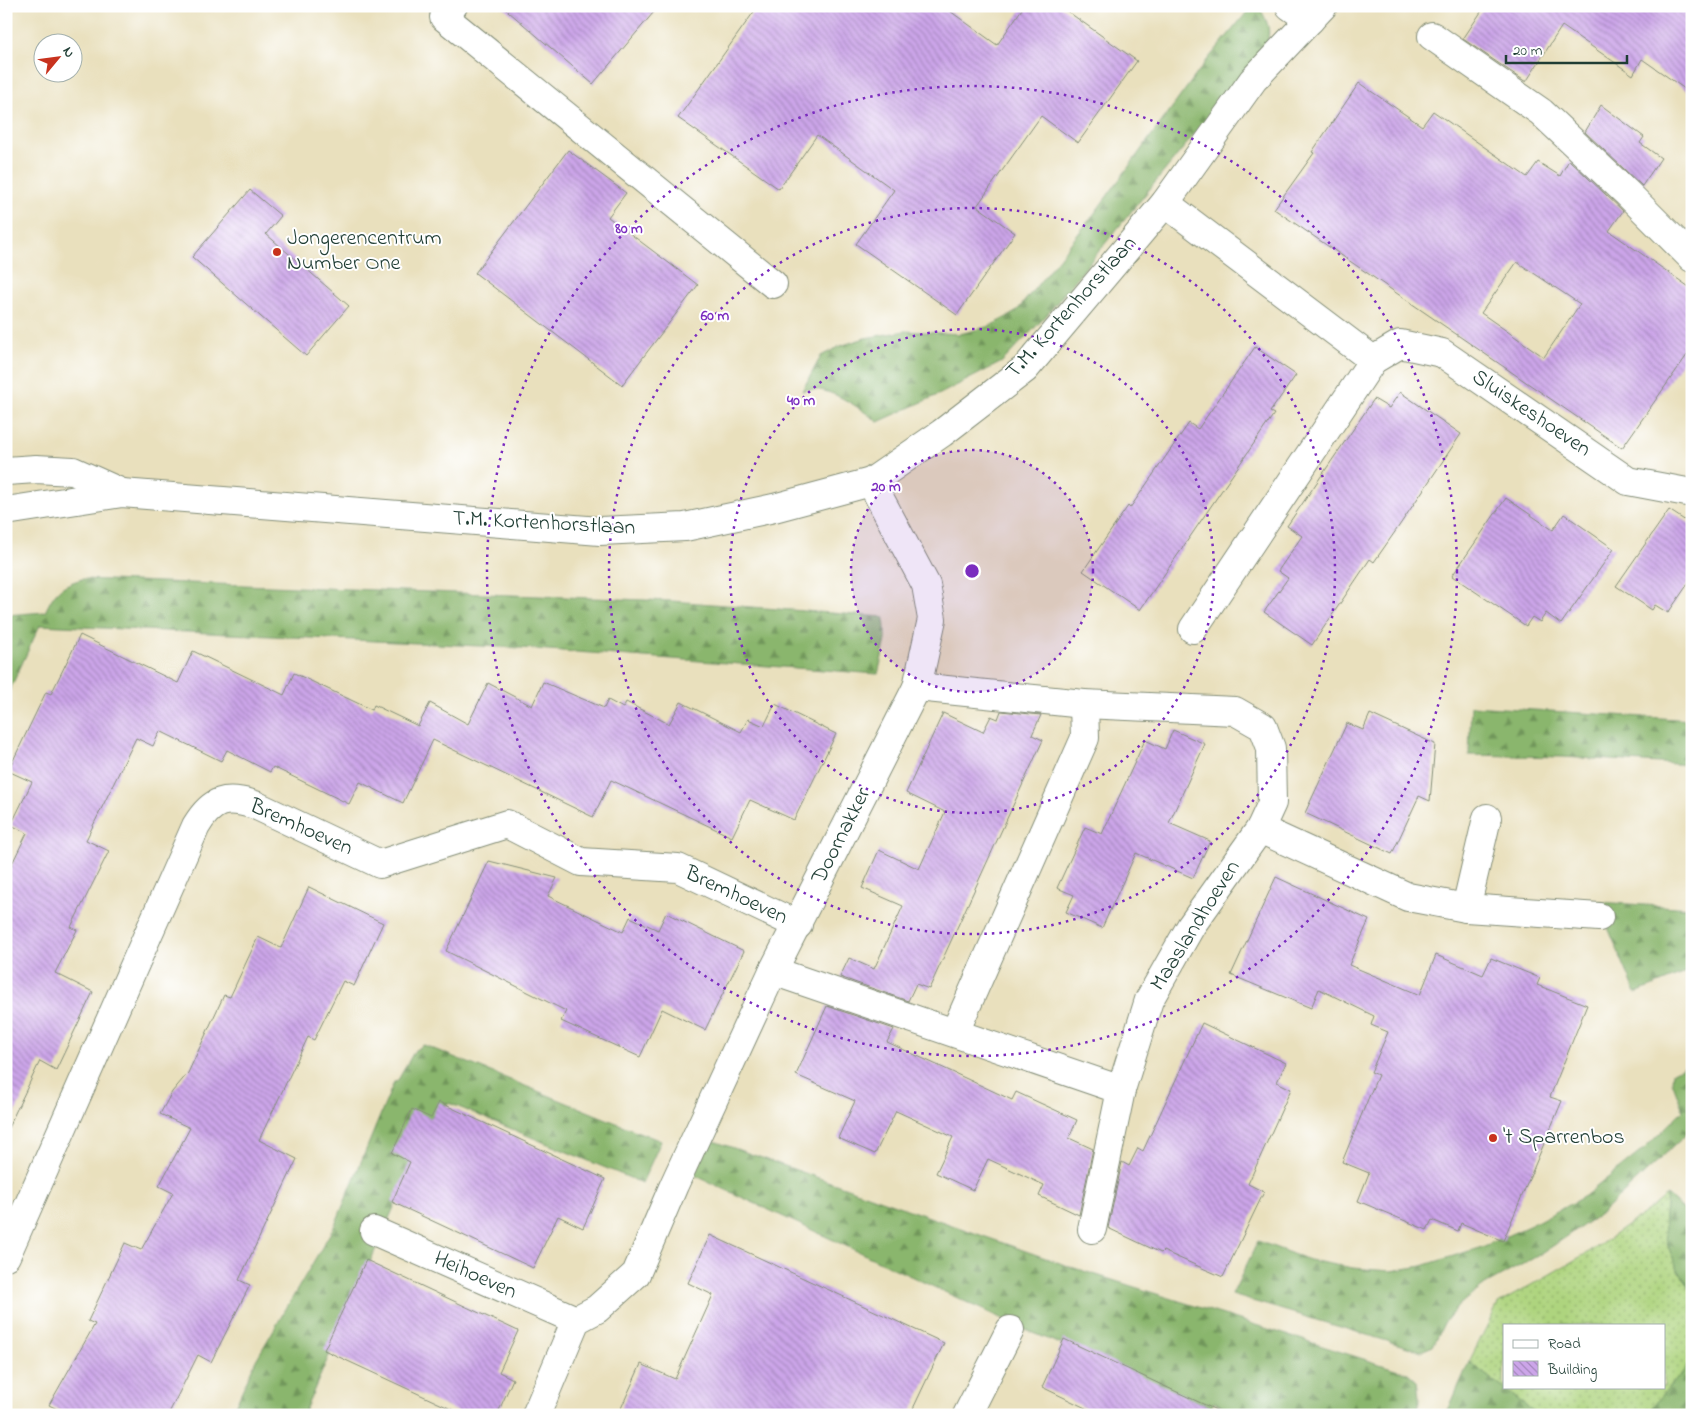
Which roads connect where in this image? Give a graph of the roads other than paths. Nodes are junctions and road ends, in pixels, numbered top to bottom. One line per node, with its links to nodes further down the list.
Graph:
1 (453, 6): 6 (street)
2 (1308, 11): 4 (street, T.M. Kortenhorstlaan)
3 (1432, 36): 5 (street)
4 (1164, 203): 7 (street); 9 (street, T.M. Kortenhorstlaan)
5 (1692, 258)
6 (773, 284)
7 (1373, 360): 11 (street, Sluiskeshoeven); 13 (street, Sluiskeshoeven)
8 (6, 471): 10 (street, T.M. Kortenhorstlaan)
9 (871, 482): 10 (street, T.M. Kortenhorstlaan); 14 (street, Doornakker)
10 (122, 493): 12 (street, T.M. Kortenhorstlaan)
11 (1692, 493)
12 (6, 510)
13 (1194, 629)
14 (917, 687): 15 (street, Maaslandhoeven); 20 (street, Doornakker)
15 (1084, 704): 17 (street, Maaslandhoeven); 22 (street)
16 (1487, 818): 18 (street)
17 (1260, 829): 18 (street); 23 (street, Maaslandhoeven)
18 (1466, 908): 19 (street)
19 (1599, 917)
20 (798, 925): 21 (street, Doornakker); 26 (street, Bremhoeven)
21 (773, 971): 22 (street); 27 (street, Doornakker)
22 (956, 1032): 23 (street)
23 (1121, 1090): 24 (street, Maaslandhoeven)
24 (1092, 1229)
25 (374, 1231): 27 (street, Heihoeven)
26 (6, 1256)
27 (576, 1320): 29 (street)
28 (1010, 1330): 30 (street)
29 (536, 1415)
30 (967, 1415)

